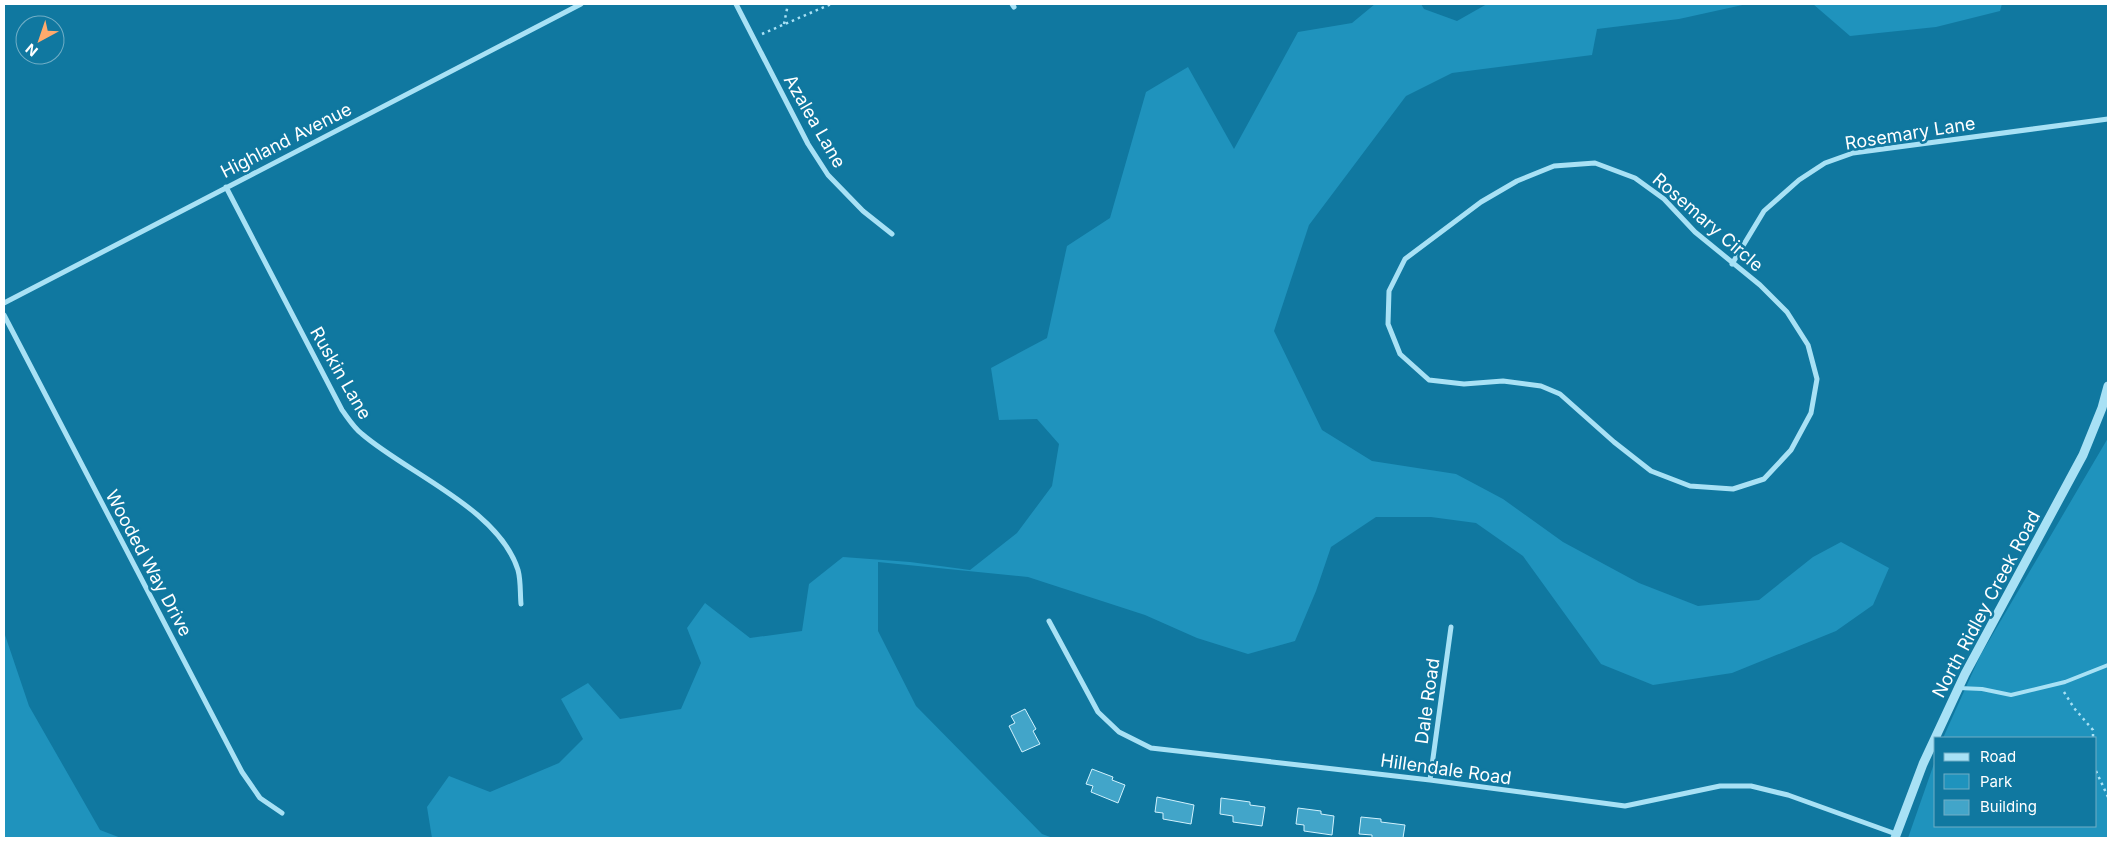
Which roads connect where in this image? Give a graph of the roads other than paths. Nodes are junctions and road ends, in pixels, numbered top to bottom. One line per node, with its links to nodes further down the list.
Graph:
1 (581, 4): 4 (street, Highland Avenue)
2 (736, 4): 5 (street, Azalea Lane)
3 (2108, 120): 6 (street, Rosemary Lane)
4 (226, 187): 7 (street, Highland Avenue); 10 (street, Ruskin Lane)
5 (892, 234)
6 (1732, 264): 6 (street, Rosemary Circle)
7 (4, 303)
8 (4, 315): 18 (street, Wooded Way Drive)
9 (2108, 386): 14 (street, North Ridley Creek Road)
10 (521, 604)
11 (1049, 620): 17 (street, Hillendale Road)
12 (1451, 627): 17 (street, Dale Road)
13 (2108, 665): 14 (lane)
14 (1959, 688): 15 (street, North Ridley Creek Road)
15 (1936, 737)
16 (1934, 742): 19 (street, North Ridley Creek Road)
17 (1430, 780): 19 (street, Hillendale Road)
18 (282, 814)
19 (1895, 836)

